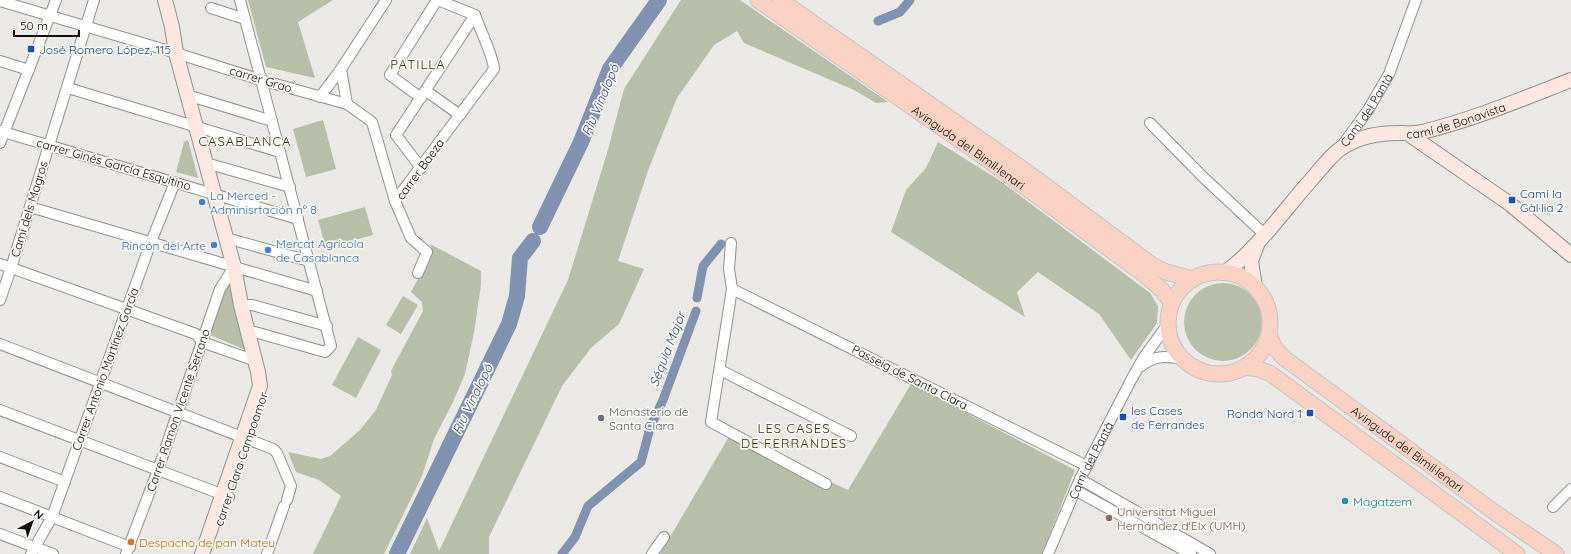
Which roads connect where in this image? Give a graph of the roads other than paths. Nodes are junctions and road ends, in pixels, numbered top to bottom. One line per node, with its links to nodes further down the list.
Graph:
1 (56, 0): 14 (street)
2 (94, 0): 17 (street, Camí dels Magros)
3 (158, 0): 18 (street)
4 (165, 0): 18 (street)
5 (240, 0): 16 (street)
6 (386, 0): 20 (street)
7 (438, 0): 13 (street); 25 (street)
8 (758, 0): 15 (main road, Avinguda del Bimil·lenari)
9 (780, 0): 15 (main road, Avinguda del Bimil·lenari)
10 (1416, 0): 37 (street, Camí del Pantà)
11 (0, 1): 14 (street, carrer Grao)
12 (211, 8): 16 (street)
13 (475, 15): 25 (street); 29 (street, carrer Baeza)
14 (49, 17): 17 (street, carrer Grao); 21 (street)
15 (795, 18): 58 (main road, Avinguda del Bimil·lenari); 64 (main road, Avinguda del Bimil·lenari)
16 (245, 19): 22 (street)
17 (86, 27): 18 (street, carrer Grao); 24 (street, Camí dels Magros)
18 (176, 53): 22 (street, carrer Grao); 26 (street)
19 (0, 61): 21 (street)
20 (340, 69): 27 (street); 28 (street)
21 (29, 70): 33 (street)
22 (261, 80): 27 (street, carrer Grao); 30 (street)
23 (1571, 80): 34 (street, camí de Bonavista)
24 (68, 88): 32 (street); 36 (street, Camí dels Magros)
25 (423, 94): 29 (street); 40 (street)
26 (187, 95): 30 (street); 32 (street)
27 (320, 97): 28 (street, carrer Grao)
28 (347, 104): 44 (street)
29 (460, 115): 40 (street, carrer Baeza)
30 (272, 121): 38 (street)
31 (1150, 123): 47 (street)
32 (196, 126): 38 (street); 39 (street)
33 (2, 132): 35 (street); 36 (street, carrer Ginés García Esquitino)
34 (1410, 135): 37 (street, camí de Bonavista); 51 (street)
35 (0, 143)
36 (49, 145): 41 (street, carrer Ginés García Esquitino); 45 (street, Camí dels Magros)
37 (1339, 150): 47 (street, Camí del Pantà)
38 (280, 152): 42 (street)
39 (206, 163): 42 (street); 43 (street)
40 (421, 168): 44 (street, carrer Baeza)
41 (175, 182): 43 (street, carrer Ginés García Esquitino); 49 (street, Carrer Antonio Martínez García)
42 (290, 187): 46 (street)
43 (214, 194): 46 (street, carrer Ginés García Esquitino); 48 (street)
44 (395, 201): 56 (street, carrer Baeza)
45 (30, 207): 49 (street); 55 (street, Camí dels Magros)
46 (298, 219): 52 (street)
47 (1261, 237): 57 (street, Camí del Pantà); 59 (street, Camí del Pantà)
48 (226, 238): 52 (street); 54 (street)
49 (151, 242): 54 (street); 65 (street, Carrer Antonio Martínez García)
50 (731, 243): 60 (street)
51 (1571, 255)
52 (309, 260): 61 (street)
53 (0, 264): 55 (street)
54 (234, 267): 61 (street); 63 (street); 70 (street, Carrer Ramon Vicente Serrano)
55 (11, 268): 62 (street, Camí dels Magros); 65 (street)
56 (418, 273)
57 (1224, 273): 58 (main road); 59 (main road)
58 (1193, 279): 64 (main road)
59 (1255, 287): 69 (main road)
60 (732, 289): 76 (street); 85 (street, Passeig de Santa Clara)
61 (318, 291): 67 (street)
62 (0, 300)
63 (244, 304): 67 (street); 68 (street); 73 (street)
64 (1172, 304): 66 (main road)
65 (126, 311): 70 (street); 77 (street, Carrer Antonio Martínez García)
66 (1168, 324): 72 (main road); 75 (street, Camí del Pantà)
67 (327, 326): 68 (street)
68 (255, 332): 78 (street)
69 (1269, 334): 74 (main road); 109 (main road, Avinguda del Bimil·lenari)
70 (202, 342): 73 (street); 80 (street, Carrer Ramon Vicente Serrano)
71 (0, 344): 77 (street)
72 (1183, 359): 74 (main road); 75 (street, Camí del Pantà)
73 (256, 361): 78 (street)
74 (1245, 367): 108 (main road, Avinguda del Bimil·lenari)
75 (1137, 369): 85 (street, Camí del Pantà)
76 (720, 370): 81 (street); 89 (street)
77 (102, 382): 80 (street); 83 (street, Carrer Antonio Martínez García)
78 (263, 386): 82 (street, carrer Clara Campoamor)
79 (0, 410): 83 (street)
80 (178, 411): 82 (street); 86 (street, Carrer Ramon Vicente Serrano)
81 (851, 436)
82 (245, 438): 92 (street, carrer Clara Campoamor); 103 (street)
83 (80, 440): 86 (street); 88 (street, Carrer Antonio Martínez García)
84 (0, 457): 88 (street)
85 (1087, 466): 87 (street, Camí del Pantà)
86 (158, 470): 92 (street); 99 (street, Carrer Ramon Vicente Serrano)
87 (1080, 479): 91 (street, Camí del Pantà); 107 (street)
88 (65, 482): 95 (street, Carrer Antonio Martínez García)
89 (826, 484)
90 (1571, 489): 94 (street)
91 (1075, 490): 105 (street, Camí del Pantà); 106 (street)
92 (226, 496): 101 (street, carrer Clara Campoamor); 102 (street, carrer Clara Campoamor)
93 (0, 497): 95 (street)
94 (1553, 507)
95 (52, 517): 98 (street, Carrer Antonio Martínez García); 99 (street)
96 (0, 534): 98 (street)
97 (664, 537): 104 (street)
98 (33, 550): 100 (street)
99 (128, 550)
100 (53, 554)
101 (202, 554)
102 (208, 554)
103 (267, 554)
104 (652, 554)
105 (1048, 554)
106 (1191, 554)
107 (1210, 554)
108 (1517, 554)
109 (1556, 554)

